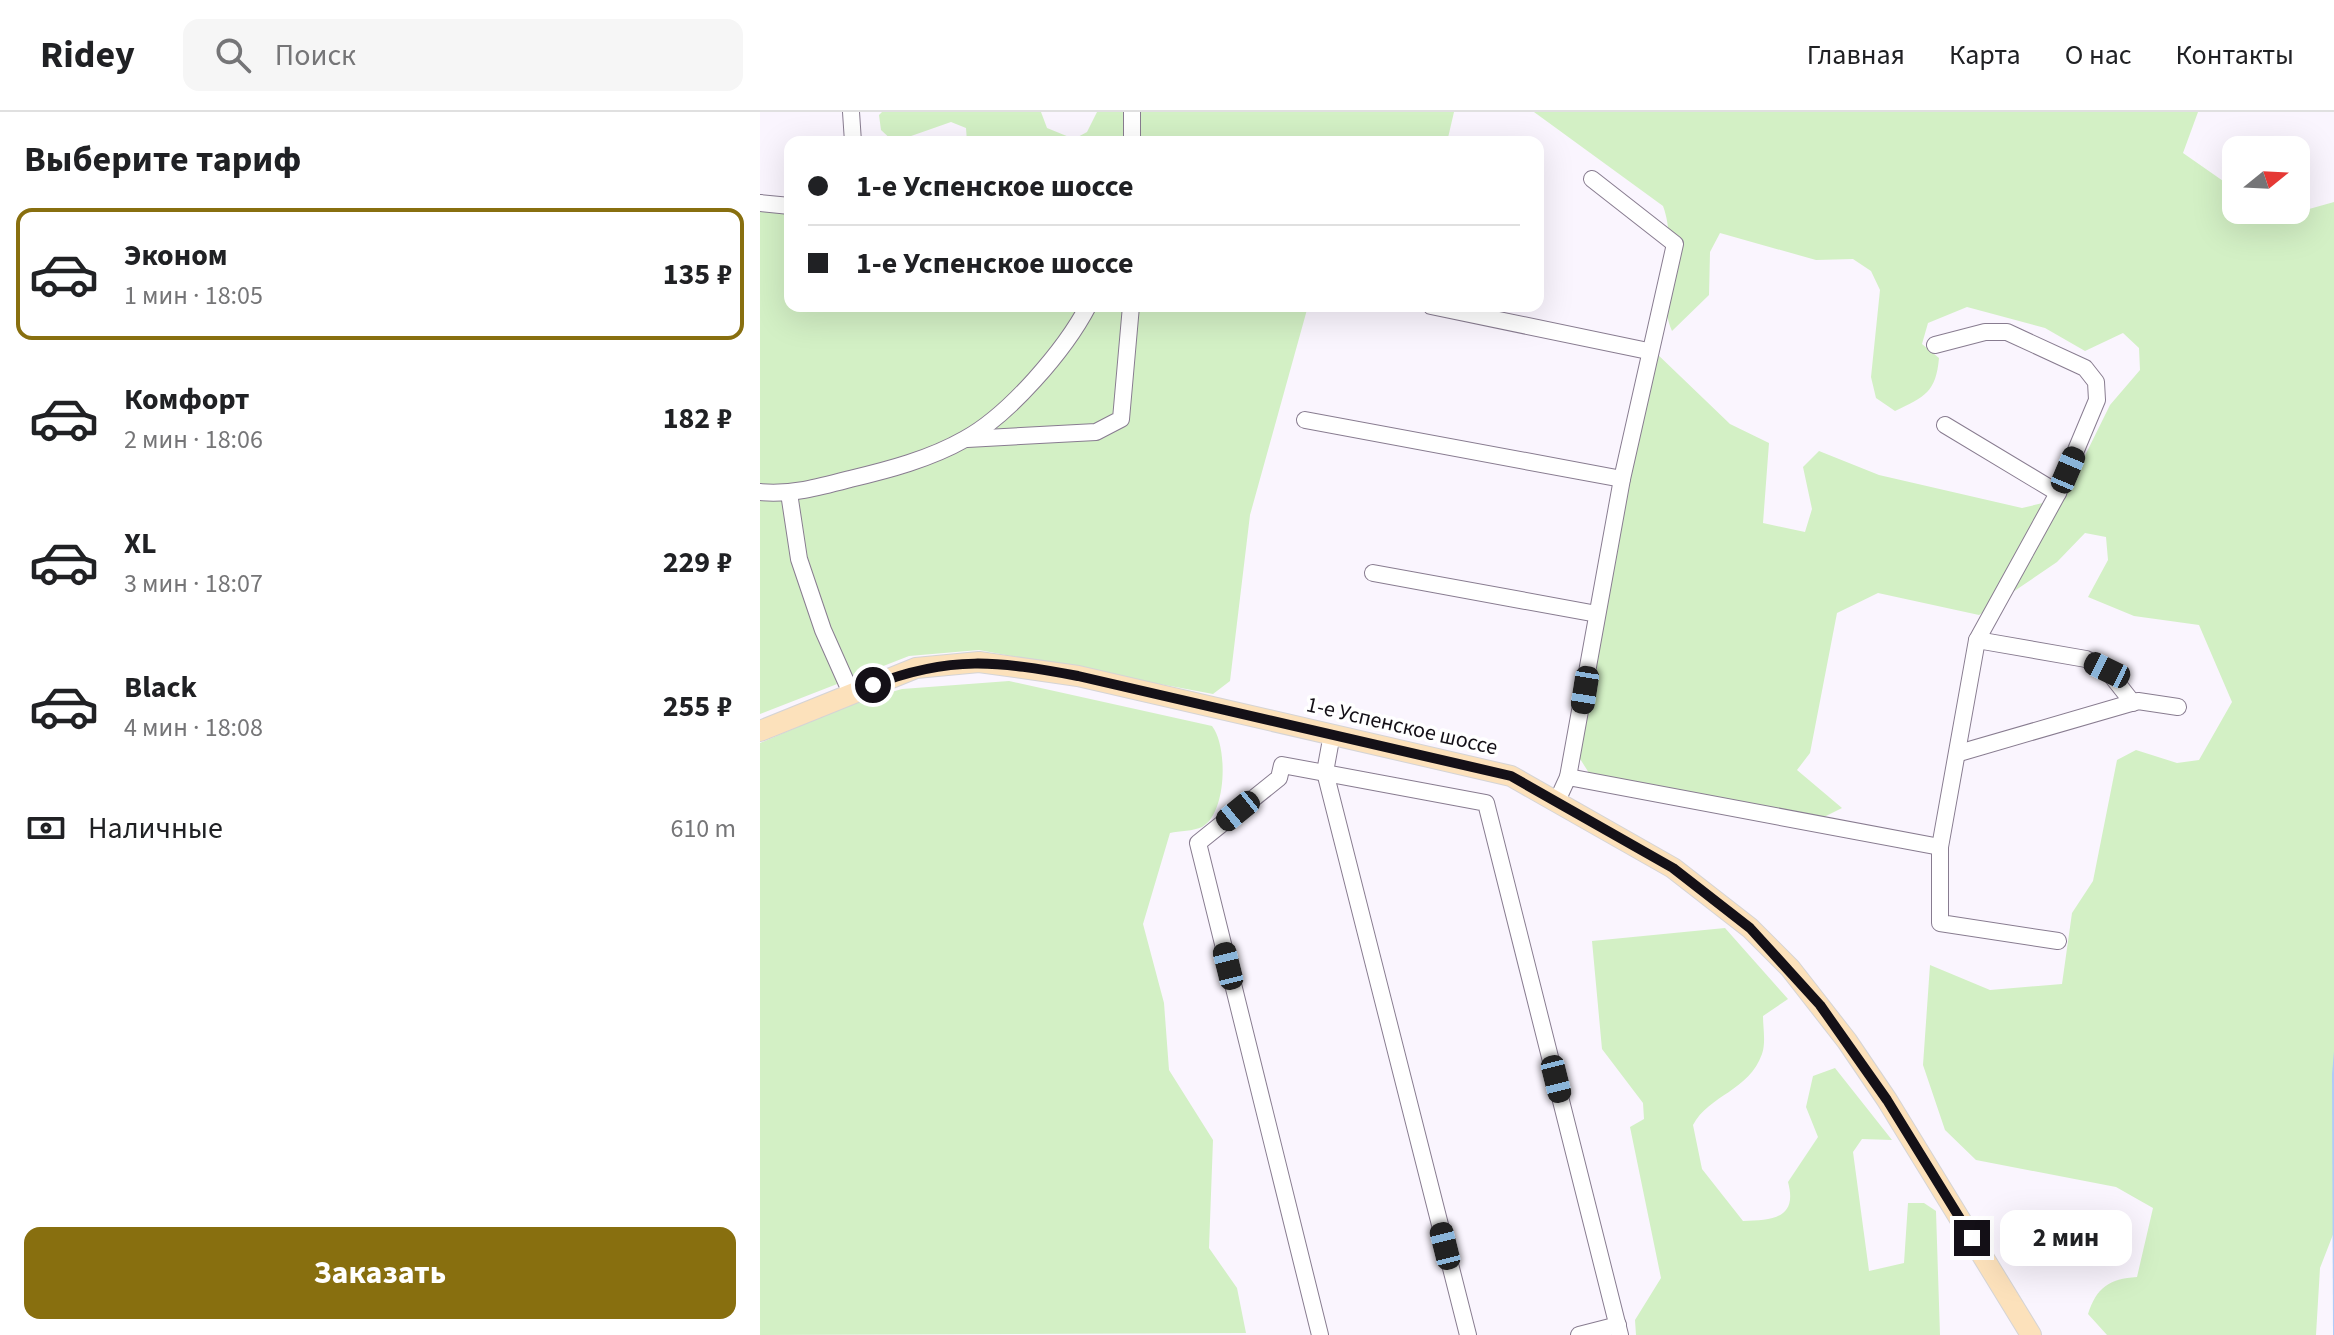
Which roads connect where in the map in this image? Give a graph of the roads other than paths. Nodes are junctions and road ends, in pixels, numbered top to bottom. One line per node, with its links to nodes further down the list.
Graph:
1 (851, 112): 3 (street)
2 (1132, 112): 4 (street)
3 (853, 136)
4 (1132, 136)
5 (1592, 179): 12 (street)
6 (760, 203): 7 (street)
7 (784, 205)
8 (1084, 312): 15 (street)
9 (1130, 312): 15 (street)
10 (1460, 312): 12 (street)
11 (1935, 345): 19 (street)
12 (1648, 351): 16 (street)
13 (1305, 420): 16 (street)
14 (1945, 425): 19 (street)
15 (967, 439): 18 (street)
16 (1622, 479): 21 (street)
17 (760, 492): 18 (street)
18 (789, 493): 23 (street)
19 (2058, 493): 22 (street)
20 (1373, 573): 21 (street)
21 (1597, 614): 30 (street)
22 (1977, 640): 24 (street); 28 (street)
23 (851, 693): 26 (main road, 1-е Успенское шоссе); 27 (main road, 1-е Успенское шоссе)
24 (2133, 703): 25 (street); 28 (street)
25 (2178, 707)
26 (760, 731)
27 (1332, 734): 29 (street); 31 (main road, 1-е Успенское шоссе)
28 (1959, 753): 32 (street)
29 (1325, 772): 34 (street); 35 (street); 36 (street)
30 (1568, 777): 31 (street); 32 (street)
31 (1557, 801): 38 (main road, 1-е Успенское шоссе)
32 (1940, 847): 33 (street)
33 (2058, 941)
34 (1619, 1330): 37 (street)
35 (1320, 1335)
36 (1468, 1335)
37 (1579, 1335)
38 (2031, 1335)

